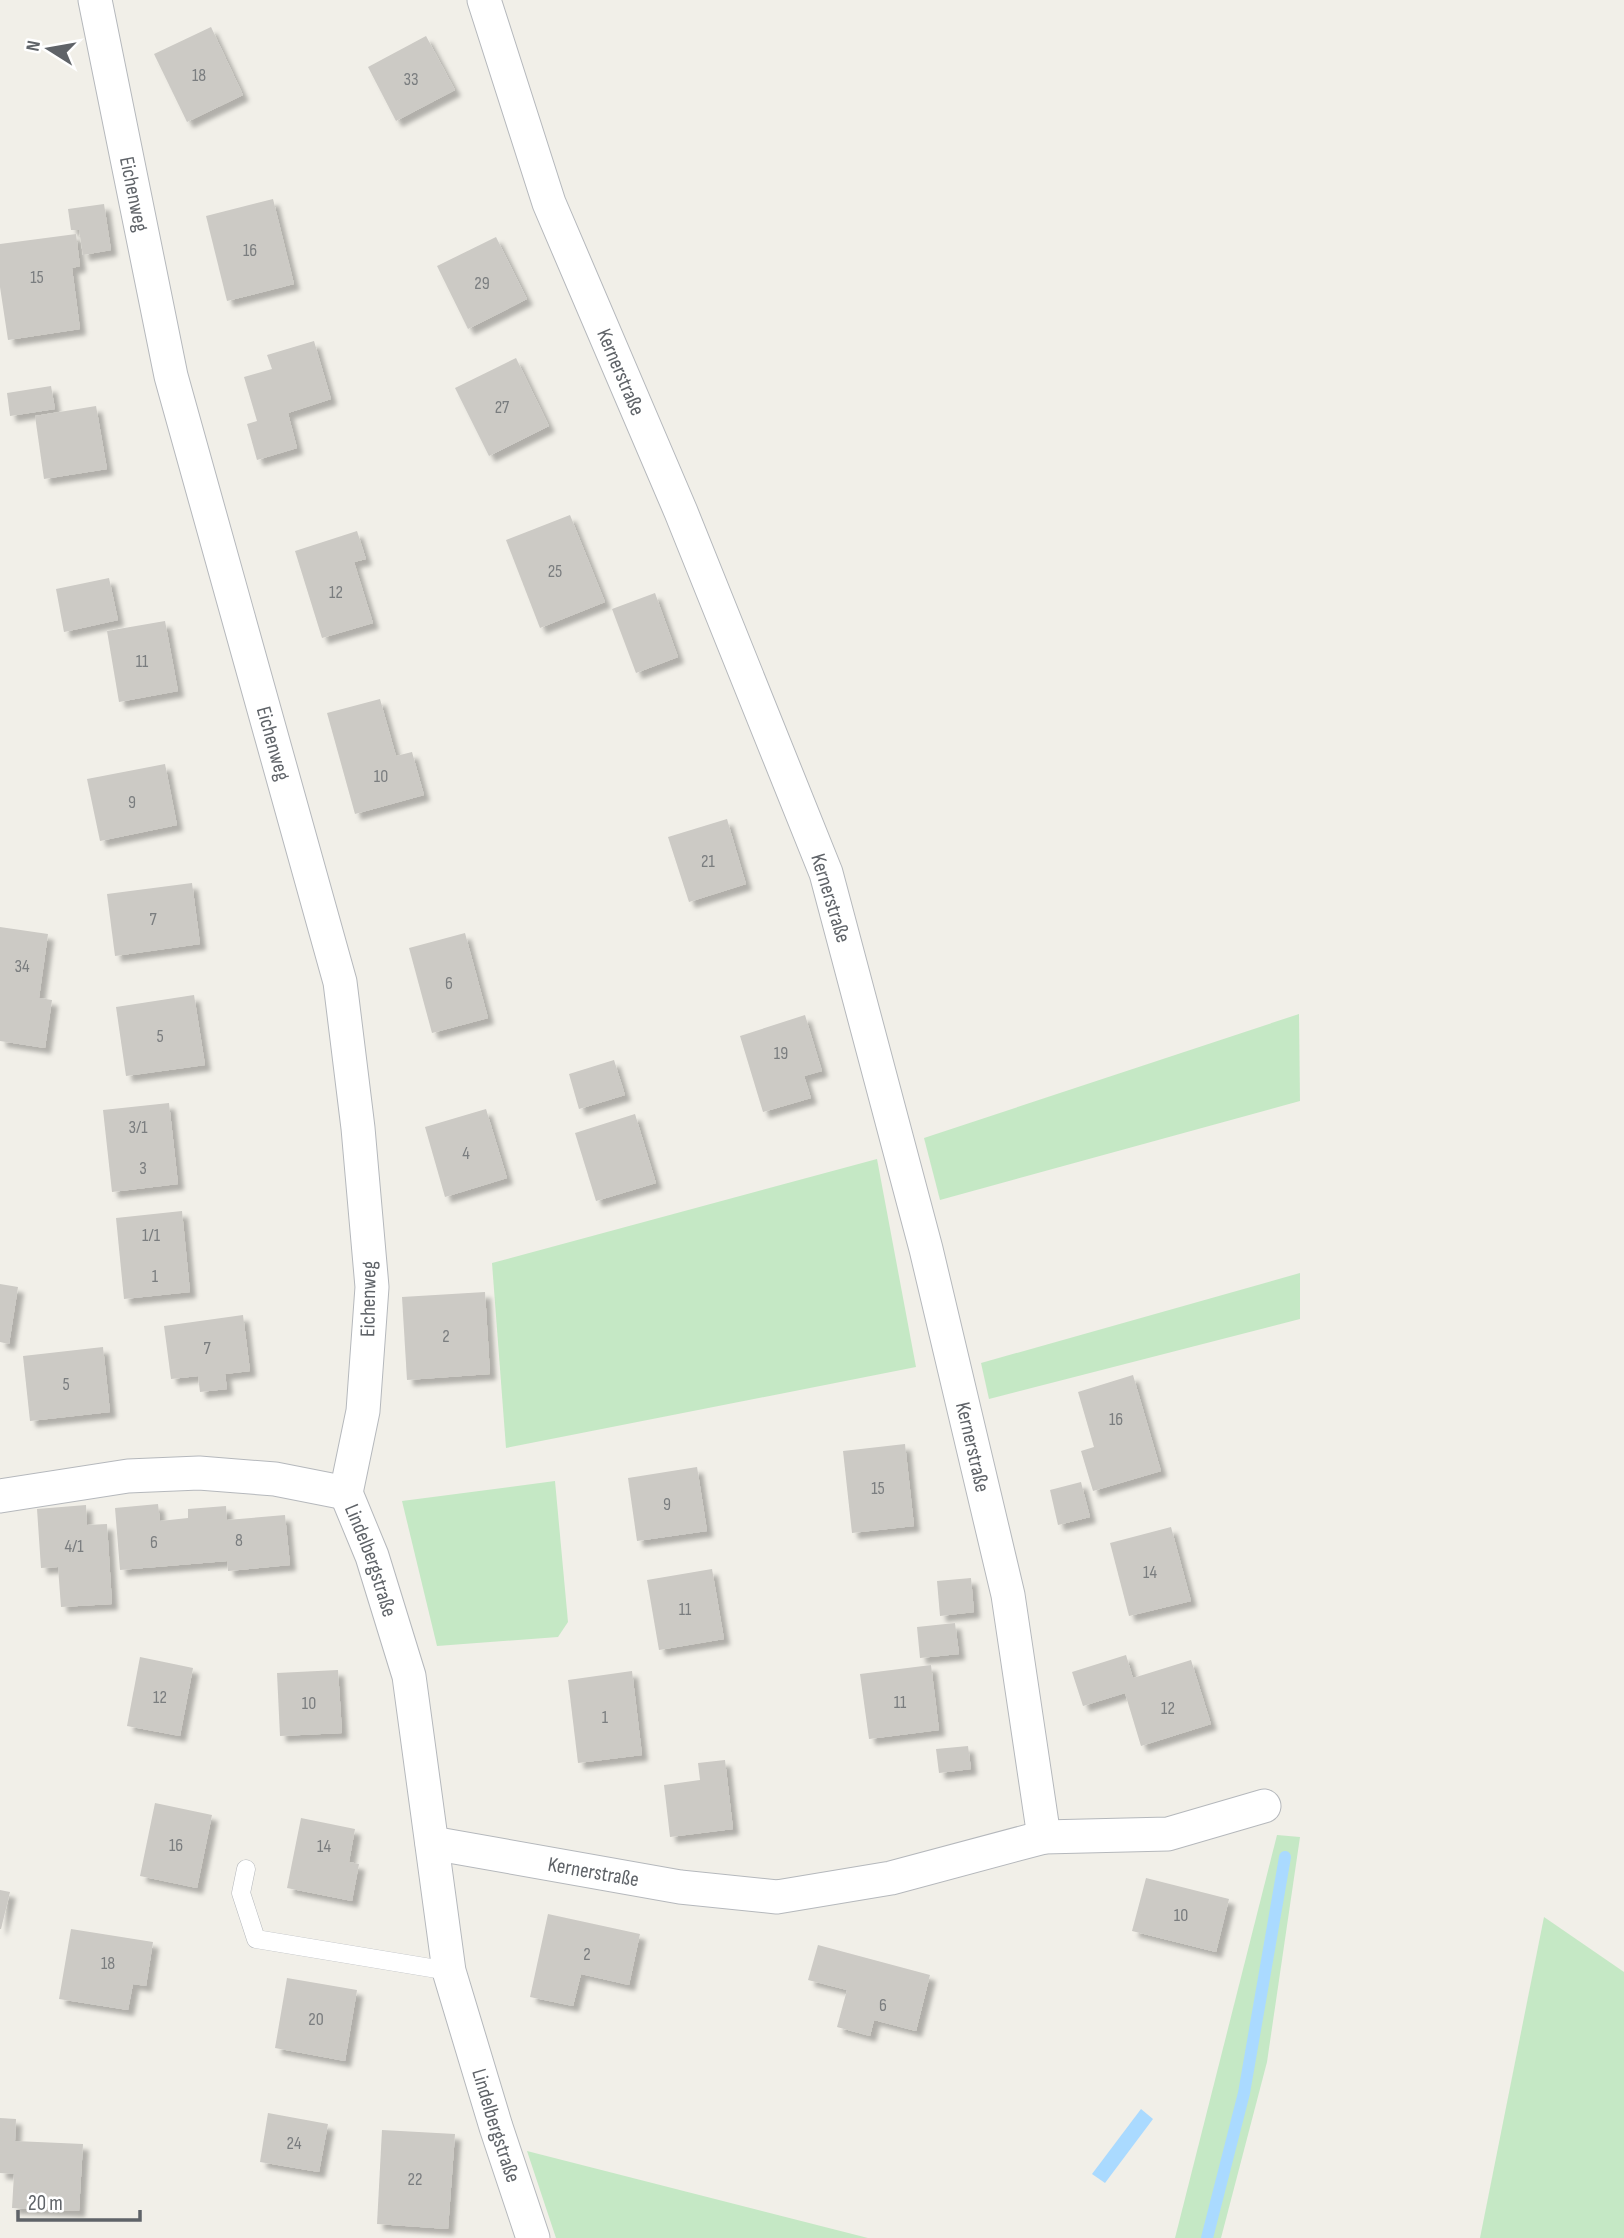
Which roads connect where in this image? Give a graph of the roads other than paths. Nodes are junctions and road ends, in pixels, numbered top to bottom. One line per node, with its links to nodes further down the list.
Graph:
1 (95, 0): 3 (street, Eichenweg)
2 (484, 0): 6 (street, Kernerstraße)
3 (346, 1493): 4 (street, Lindelbergstraße); 7 (street, Lindelbergstraße)
4 (0, 1496)
5 (1264, 1806): 6 (street, Kernerstraße)
6 (1044, 1837): 7 (street, Kernerstraße)
7 (432, 1843): 9 (street, Lindelbergstraße)
8 (246, 1869): 9 (lane)
9 (449, 1971): 10 (street, Lindelbergstraße)
10 (533, 2238)

